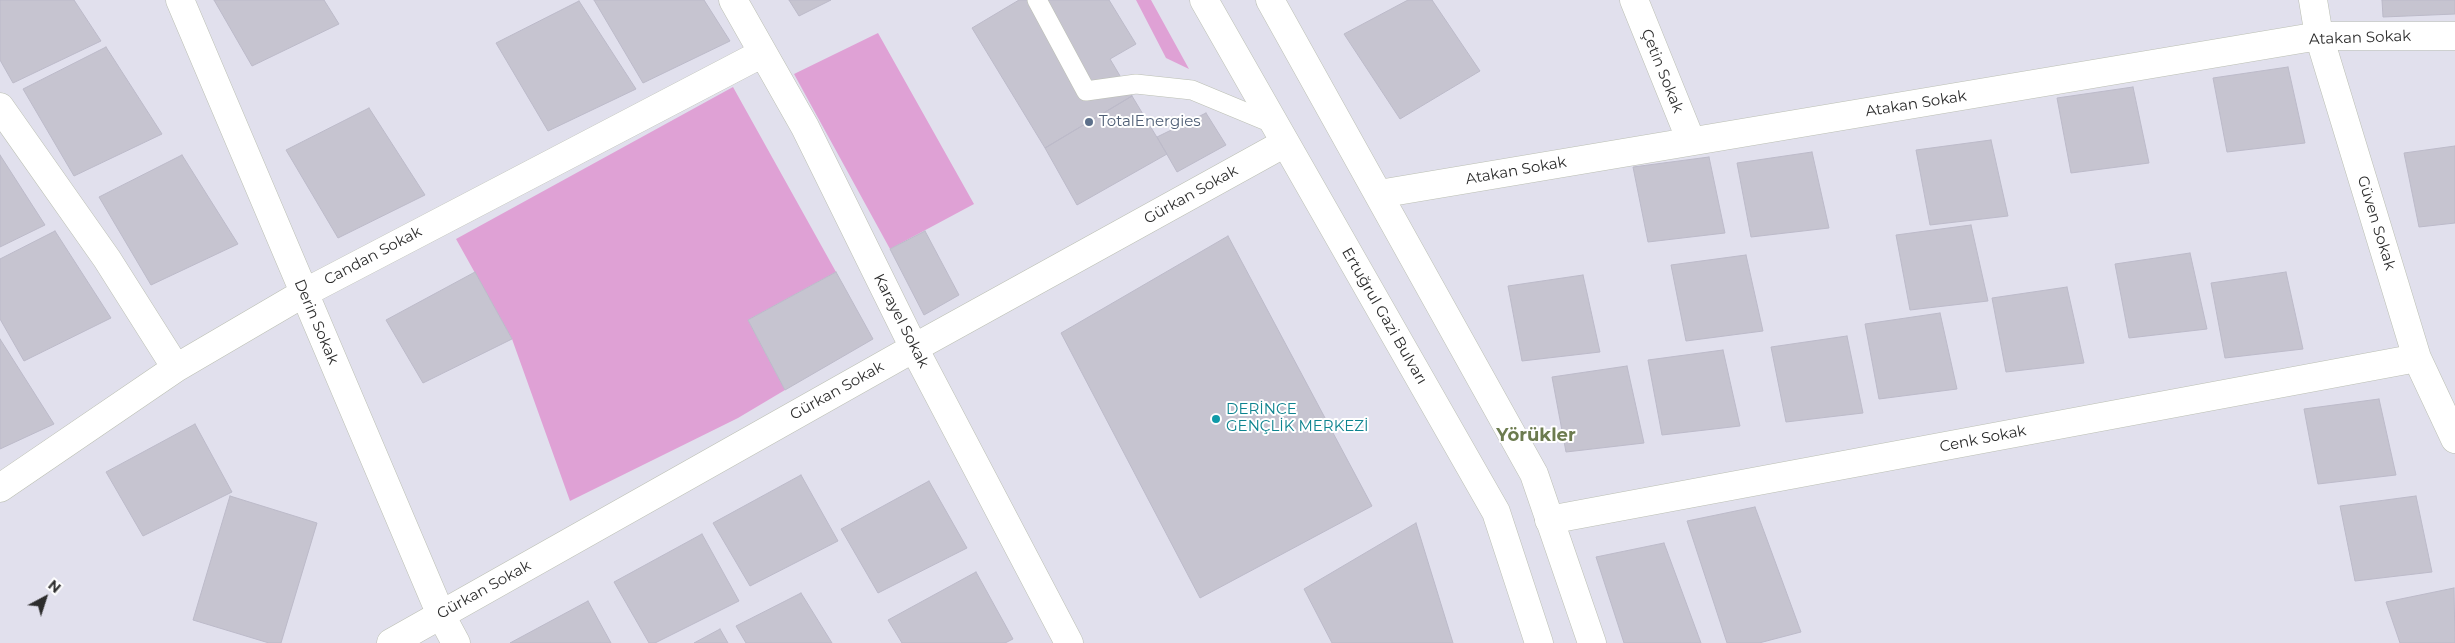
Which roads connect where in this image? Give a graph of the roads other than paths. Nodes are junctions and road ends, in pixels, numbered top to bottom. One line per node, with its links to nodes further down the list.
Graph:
1 (180, 0): 15 (street, Derin Sokak)
2 (733, 0): 10 (street, Karayel Sokak)
3 (1036, 0): 12 (lane)
4 (1204, 0): 12 (street, Ertuğrul Gazi Bulvarı)
5 (1270, 0): 14 (street)
6 (1634, 0): 13 (street, Çetin Sokak)
7 (2313, 0): 8 (street, Güven Sokak)
8 (2319, 36): 9 (street, Atakan Sokak); 13 (street, Atakan Sokak); 17 (street, Güven Sokak)
9 (2455, 36)
10 (764, 52): 15 (street, Candan Sokak); 16 (street, Karayel Sokak)
11 (0, 107): 18 (street)
12 (1280, 133): 16 (street, Gürkan Sokak); 26 (street, Ertuğrul Gazi Bulvarı)
13 (1691, 141): 14 (street, Atakan Sokak)
14 (1379, 194): 21 (street)
15 (304, 292): 18 (street, Candan Sokak); 22 (street, Derin Sokak)
16 (914, 348): 22 (street, Gürkan Sokak); 25 (street, Karayel Sokak)
17 (2417, 358): 19 (street, Güven Sokak); 21 (street, Cenk Sokak)
18 (176, 368): 20 (street, Candan Sokak)
19 (2455, 439)
20 (0, 488)
21 (1549, 520): 27 (street)
22 (441, 615): 23 (street, Gürkan Sokak); 24 (street, Derin Sokak)
23 (391, 643)
24 (456, 643)
25 (1068, 643)
26 (1539, 643)
27 (1592, 643)

